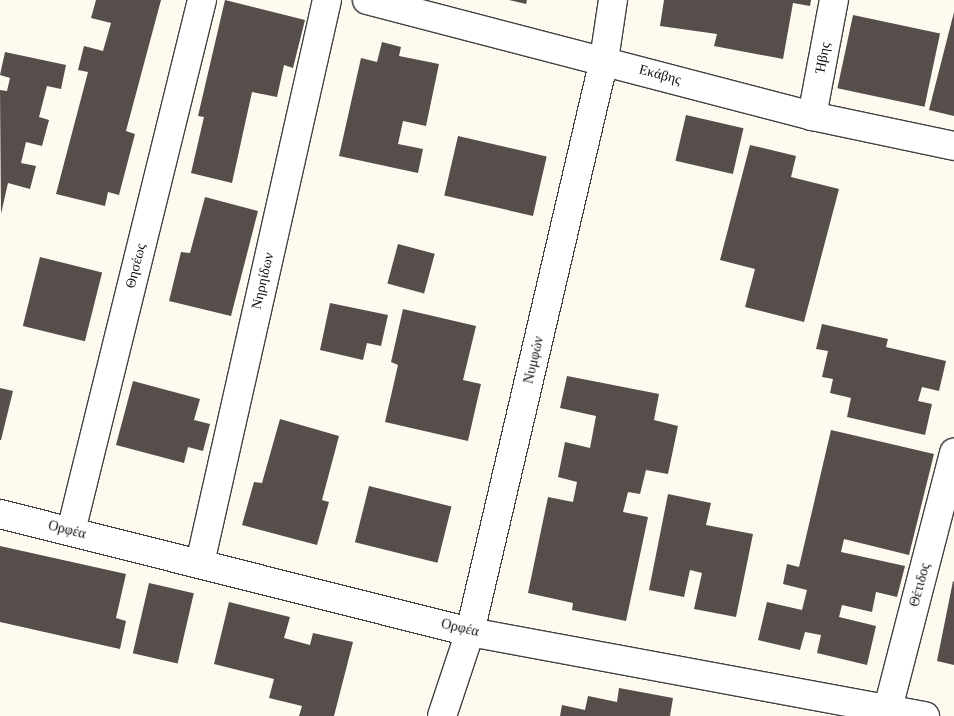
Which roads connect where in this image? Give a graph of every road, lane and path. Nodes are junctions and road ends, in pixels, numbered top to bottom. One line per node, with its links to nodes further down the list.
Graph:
1 (202, 0): 11 (street, Θησέως)
2 (327, 0): 12 (street, Νηρηίδων)
3 (367, 0): 6 (street, Εκάβης)
4 (613, 0): 6 (street, Νυμφών)
5 (834, 0): 7 (street, Ήβης)
6 (604, 60): 7 (street, Εκάβης); 13 (street, Νυμφών)
7 (812, 116): 8 (street, Εκάβης)
8 (954, 146)
9 (954, 453): 14 (street, Θέτιδος)
10 (0, 514): 11 (street, Ορφέα)
11 (71, 531): 12 (street, Ορφέα)
12 (200, 563): 13 (street, Ορφέα)
13 (470, 632): 14 (street, Ορφέα); 15 (street, Νυμφών)
14 (886, 713): 16 (street, Ορφέα)
15 (442, 716)
16 (926, 716)

